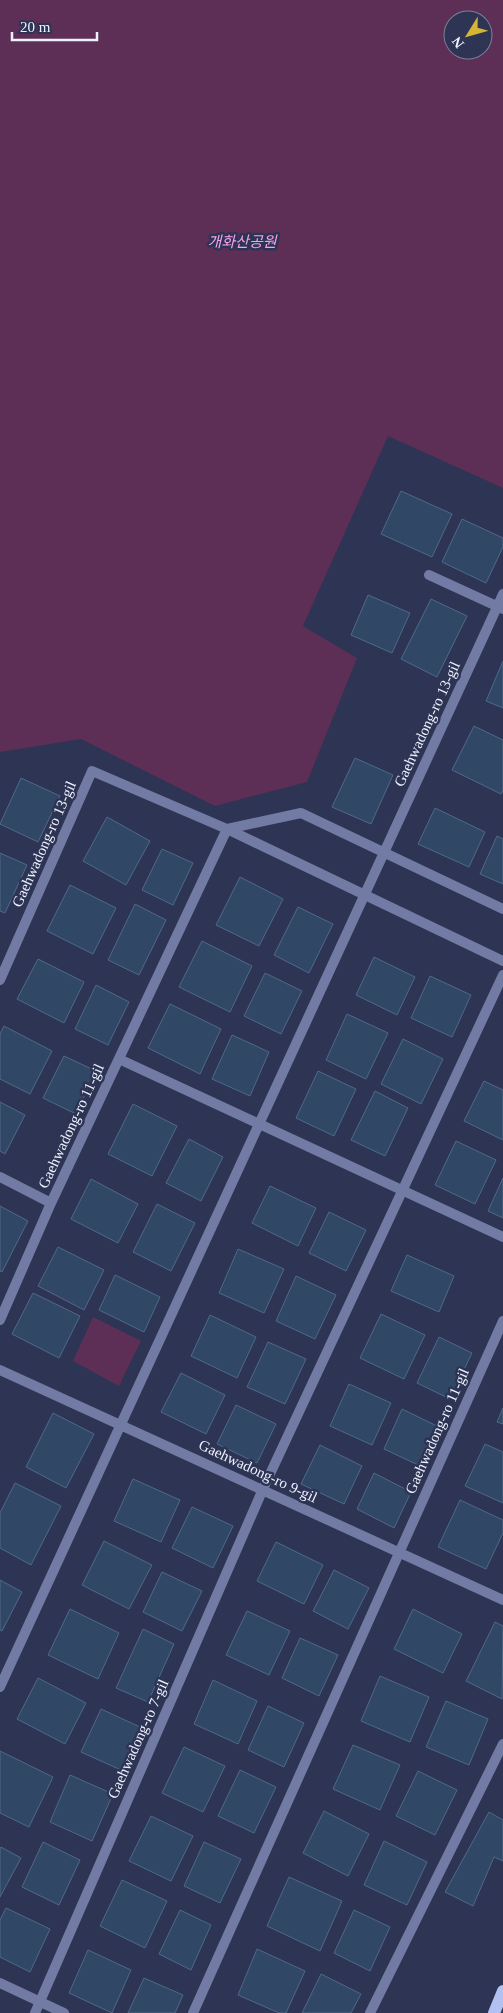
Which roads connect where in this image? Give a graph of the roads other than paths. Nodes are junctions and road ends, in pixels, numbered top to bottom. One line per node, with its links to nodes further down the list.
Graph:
1 (429, 575): 3 (street)
2 (503, 594): 3 (street, Gaehwadong-ro 13-gil)
3 (500, 608): 5 (street, Gaehwadong-ro 13-gil)
4 (227, 829): 5 (street); 6 (street, Gaehwadong-ro 13-gil); 10 (street, Gaehwadong-ro 13-gil); 11 (street)
5 (384, 853): 6 (street, Gaehwadong-ro 13-gil); 7 (street)
6 (364, 895): 8 (street, Gaehwadong-ro 13-gil); 12 (street, Gaehwadong-ro 13-gil)
7 (503, 909)
8 (503, 961)
9 (503, 975): 14 (street)
10 (0, 980)
11 (118, 1058): 12 (street, Gaehwadong-ro 11-gil); 15 (street, Gaehwadong-ro 11-gil)
12 (259, 1124): 14 (street, Gaehwadong-ro 11-gil); 20 (street)
13 (0, 1177): 15 (street)
14 (403, 1191): 16 (street, Gaehwadong-ro 11-gil); 21 (street)
15 (51, 1203): 17 (street, Gaehwadong-ro 11-gil)
16 (503, 1238)
17 (0, 1320)
18 (503, 1321): 22 (street, Gaehwadong-ro 11-gil)
19 (0, 1370): 20 (street, Gaehwadong-ro 9-gil)
20 (122, 1425): 21 (street, Gaehwadong-ro 9-gil); 24 (street)
21 (263, 1489): 22 (street, Gaehwadong-ro 9-gil); 28 (street, Gaehwadong-ro 7-gil)
22 (398, 1553): 23 (street, Gaehwadong-ro 9-gil); 31 (street)
23 (503, 1600)
24 (0, 1687)
25 (503, 1744): 32 (street)
26 (0, 1983): 28 (street)
27 (503, 1991): 33 (main road)
28 (40, 2002): 29 (street, Gaehwadong-ro 7-gil); 30 (street)
29 (35, 2013)
30 (64, 2013)
31 (192, 2013)
32 (370, 2013)
33 (494, 2013)

